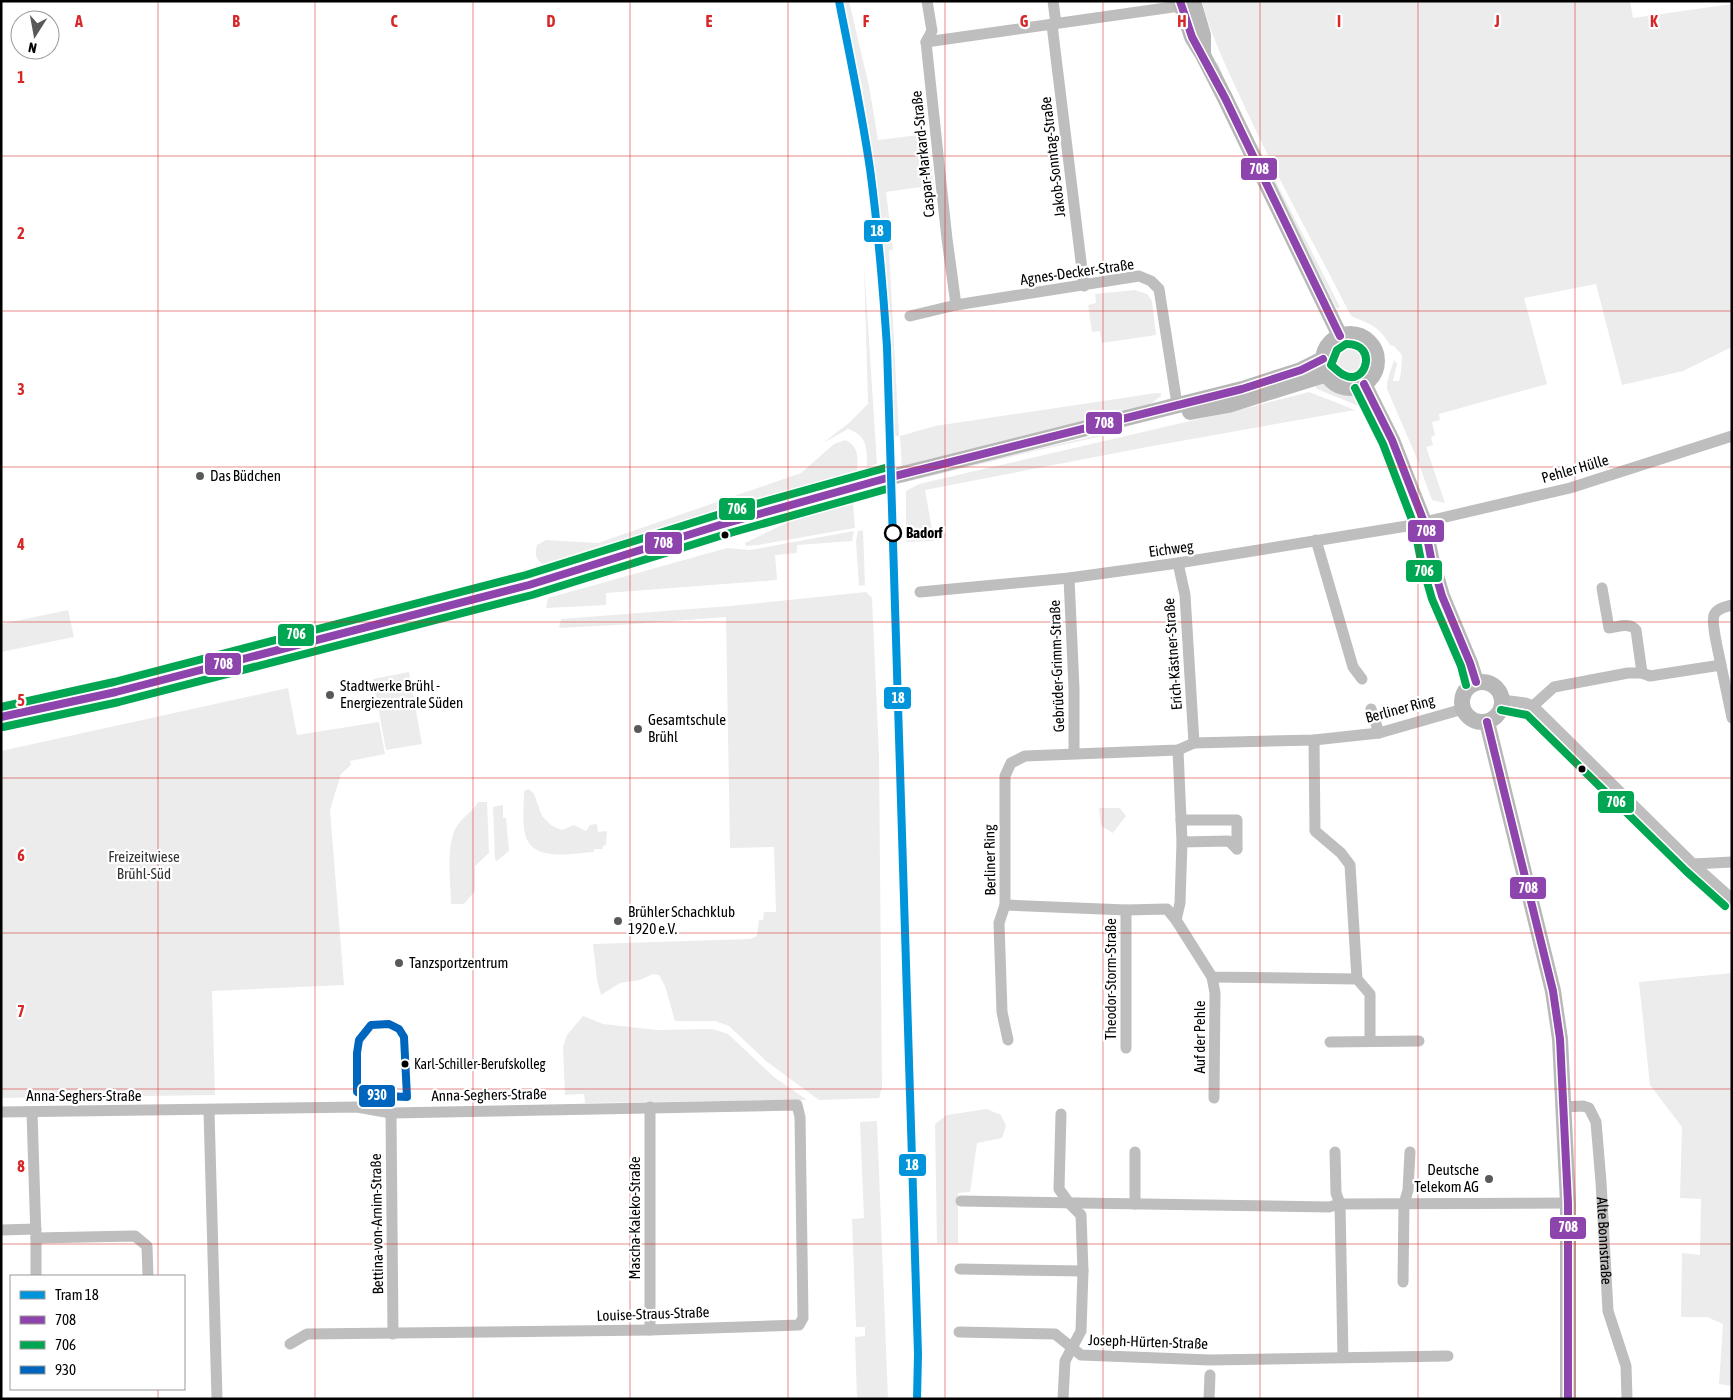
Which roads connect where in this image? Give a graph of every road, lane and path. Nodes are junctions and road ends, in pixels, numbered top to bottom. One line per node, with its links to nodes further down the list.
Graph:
1 (927, 1): 5 (street, Caspar-Markard-Straße)
2 (1053, 1): 4 (street, Jakob-Sonntag-Straße)
3 (1184, 3): 4 (street); 9 (main road)
4 (1054, 25): 5 (street); 6 (street, Jakob-Sonntag-Straße)
5 (926, 42): 7 (street, Caspar-Markard-Straße)
6 (1084, 286): 7 (street, Agnes-Decker-Straße); 12 (street, Agnes-Decker-Straße)
7 (956, 305): 8 (street, Agnes-Decker-Straße)
8 (910, 316)
9 (1340, 336): 10 (main road); 11 (main road)
10 (1325, 366): 11 (main road); 12 (main road); 13 (main road)
11 (1364, 384): 15 (main road)
12 (1177, 404): 13 (main road)
13 (1072, 432): 30 (main road)
14 (1732, 436): 15 (street, Pehler Hülle)
15 (1424, 522): 16 (street, Eichweg); 25 (main road)
16 (1316, 540): 17 (street, Eichweg); 24 (street)
17 (1178, 564): 18 (street, Eichweg); 35 (street, Erich-Kästner-Straße)
18 (1069, 578): 20 (street, Eichweg); 37 (street, Gebrüder-Grimm-Straße)
19 (1602, 588): 23 (street)
20 (920, 592)
21 (1732, 605): 22 (street)
22 (1721, 665): 23 (street); 31 (street)
23 (1642, 673): 27 (street)
24 (1362, 679)
25 (1476, 682): 26 (main road); 29 (main road)
26 (1502, 700): 27 (street); 32 (main road)
27 (1533, 706): 41 (street)
28 (1371, 709): 33 (street)
29 (1463, 709): 32 (main road); 33 (street, Berliner Ring)
30 (1, 717)
31 (1732, 718)
32 (1487, 722): 56 (main road)
33 (1379, 733): 34 (street, Berliner Ring)
34 (1314, 740): 35 (street, Berliner Ring); 47 (street)
35 (1194, 743): 36 (street, Berliner Ring)
36 (1178, 750): 37 (street, Berliner Ring); 38 (street)
37 (1074, 753): 43 (street, Berliner Ring)
38 (1181, 820): 39 (street); 39 (street)
39 (1182, 842): 45 (street)
40 (1732, 862): 41 (street)
41 (1693, 864): 42 (street)
42 (1732, 899)
43 (1005, 905): 44 (street, Berliner Ring); 48 (street)
44 (1126, 910): 45 (street, Berliner Ring); 52 (street, Theodor-Storm-Straße)
45 (1176, 920): 46 (street, Berliner Ring)
46 (1212, 977): 47 (street); 53 (street, Auf der Pehle)
47 (1357, 978): 49 (street)
48 (1008, 1040)
49 (1370, 1041): 50 (street); 51 (street)
50 (1419, 1041)
51 (1330, 1042)
52 (1126, 1048)
53 (1214, 1098)
54 (797, 1105): 55 (street, Anna-Seghers-Straße); 78 (street, Louise-Straus-Straße)
55 (650, 1107): 60 (street, Anna-Seghers-Straße); 78 (street, Mascha-Kaleko-Straße)
56 (1563, 1107): 67 (main road); 90 (street, Alte Bonnstraße)
57 (209, 1110): 59 (street, Anna-Seghers-Straße); 60 (street, Anna-Seghers-Straße); 86 (street)
58 (1, 1112): 59 (street, Anna-Seghers-Straße)
59 (32, 1112): 72 (street)
60 (391, 1113): 80 (street, Bettina-von-Arnim-Straße)
61 (1061, 1114): 66 (street, Joseph-Hürten-Straße)
62 (1135, 1152): 68 (street)
63 (1335, 1152): 69 (street)
64 (1410, 1152): 70 (street)
65 (960, 1201): 66 (street)
66 (1069, 1203): 68 (street); 74 (street, Joseph-Hürten-Straße)
67 (1568, 1203): 70 (street); 89 (main road)
68 (1135, 1204): 69 (street)
69 (1340, 1204): 70 (street); 84 (street)
70 (1404, 1204): 77 (street)
71 (1, 1230): 72 (street)
72 (36, 1233): 75 (street); 76 (street)
73 (960, 1269): 74 (street)
74 (1083, 1271): 82 (street, Joseph-Hürten-Straße)
75 (36, 1275)
76 (148, 1275)
77 (1402, 1282)
78 (650, 1330): 80 (street, Louise-Straus-Straße)
79 (959, 1332): 82 (street, Joseph-Hürten-Straße)
80 (393, 1334): 81 (street, Louise-Straus-Straße)
81 (290, 1344)
82 (1072, 1348): 84 (street, Joseph-Hürten-Straße); 87 (street)
83 (1448, 1356): 84 (street, Joseph-Hürten-Straße)
84 (1343, 1357)
85 (1210, 1375): 88 (street)
86 (217, 1399)
87 (1063, 1399)
88 (1209, 1399)
89 (1568, 1399)
90 (1627, 1399)

